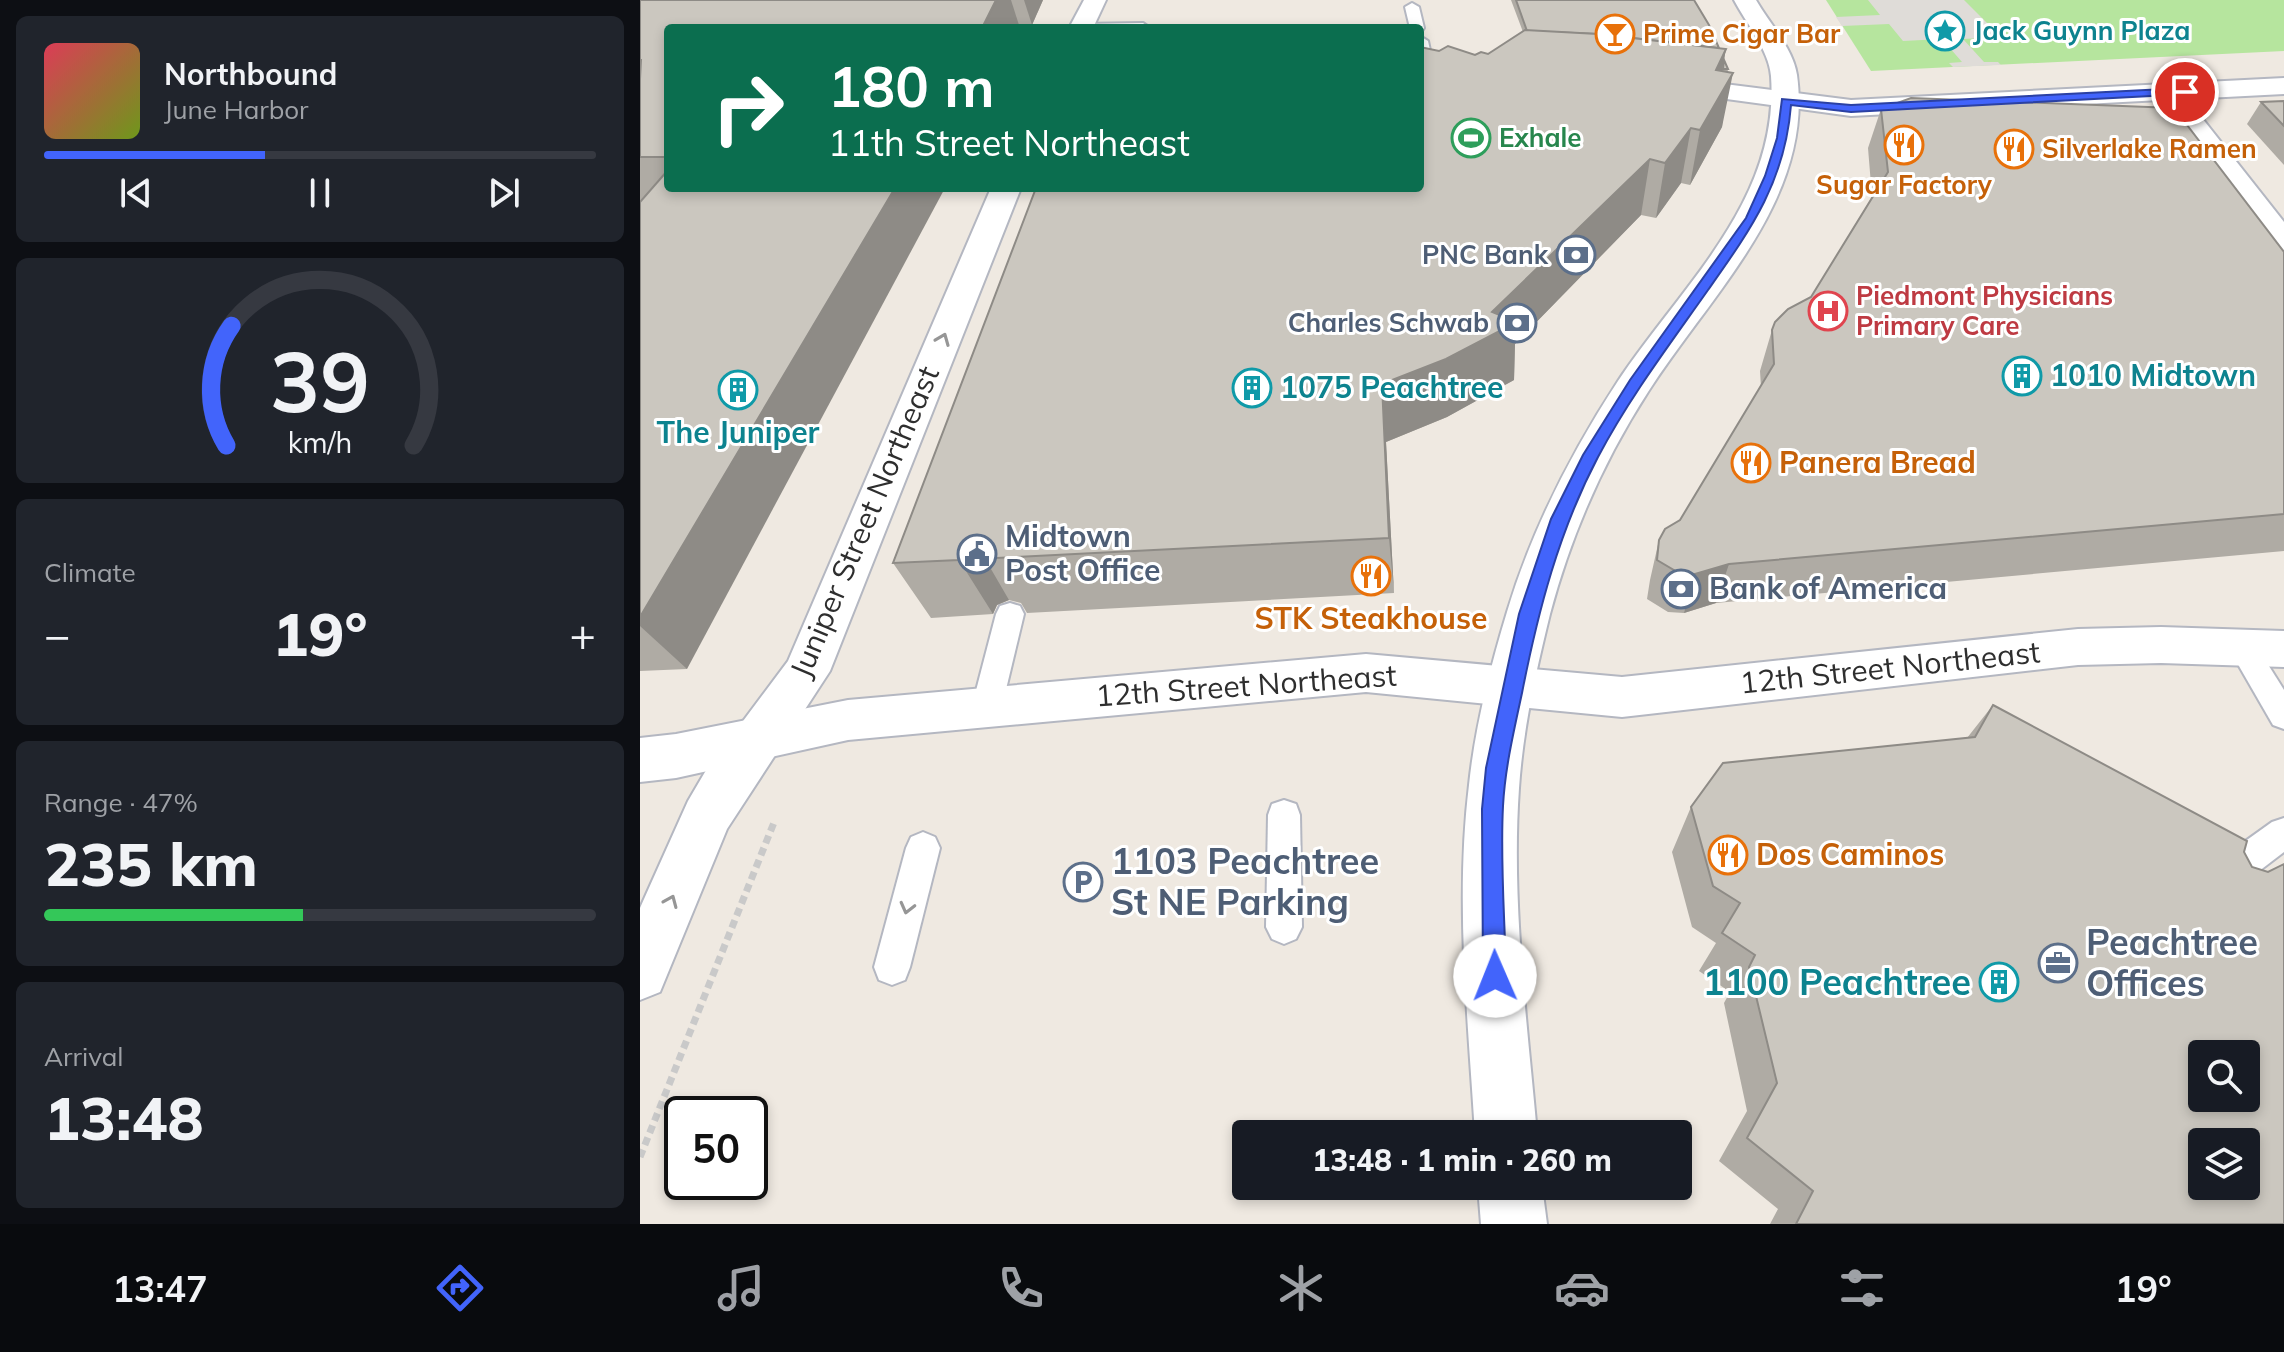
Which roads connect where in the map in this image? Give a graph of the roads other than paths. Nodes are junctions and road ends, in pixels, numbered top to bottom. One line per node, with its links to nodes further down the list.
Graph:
1 (1095, 0): 4 (main road)
2 (1745, 0): 11 (main road)
3 (1412, 7): 5 (lane)
4 (1083, 24)
5 (1416, 24)
6 (1456, 72): 7 (main road)
7 (1424, 74)
8 (1644, 82): 11 (main road)
9 (2284, 86): 10 (main road)
10 (2169, 93): 11 (main road); 13 (main road)
11 (1786, 101): 16 (main road)
12 (1004, 192): 19 (main road, Juniper Street Northeast, one-way to 12)
13 (2284, 243)
14 (1010, 614): 17 (lane)
15 (2263, 648): 16 (main road, 12th Street Northeast); 18 (lane)
16 (1513, 686): 17 (main road, 12th Street Northeast); 28 (main road)
17 (987, 706): 19 (main road, 12th Street Northeast)
18 (2284, 716)
19 (757, 738): 20 (main road, 12th Street Northeast); 27 (main road, Juniper Street Northeast, one-way to 19)
20 (640, 760)
21 (1284, 815): 25 (lane)
22 (2284, 833): 24 (lane)
23 (923, 848): 26 (lane, one-way to 26)
24 (2200, 894)
25 (1284, 927)
26 (892, 967)
27 (640, 972)
28 (1505, 1120)
29 (1511, 1200): 30 (main road)
30 (1514, 1224)

